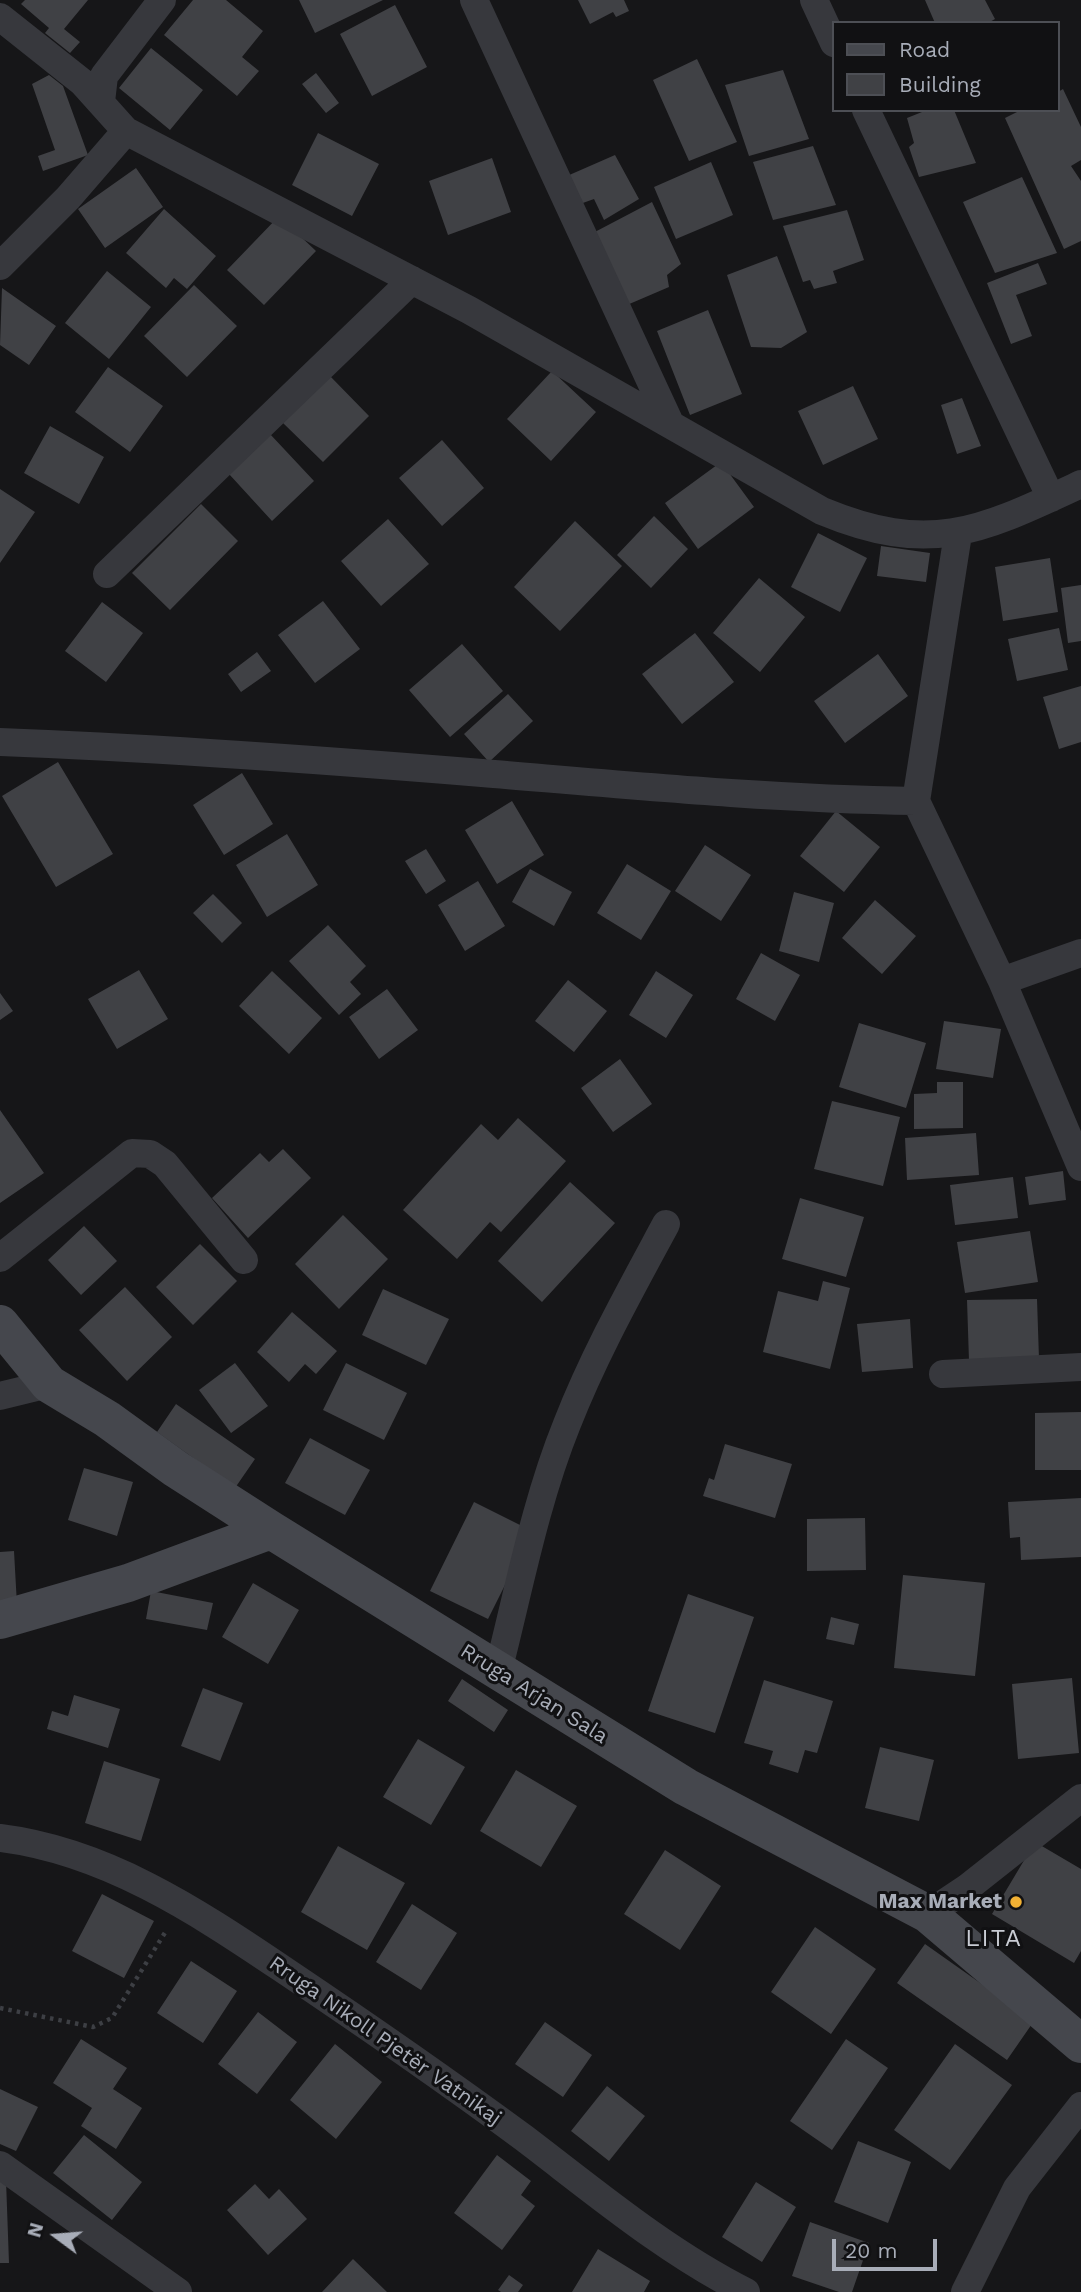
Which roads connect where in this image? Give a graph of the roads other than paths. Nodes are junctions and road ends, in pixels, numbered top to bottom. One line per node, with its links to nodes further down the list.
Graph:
1 (162, 0): 6 (street)
2 (474, 0): 11 (street)
3 (814, 0): 5 (street)
4 (0, 17): 6 (street)
5 (832, 39)
6 (101, 102): 8 (street)
7 (867, 112): 13 (street)
8 (126, 131): 9 (street); 10 (street)
9 (0, 266)
10 (412, 280): 11 (street); 15 (street)
11 (669, 421): 14 (street)
12 (1081, 484): 13 (street)
13 (1051, 498): 14 (street)
14 (958, 534): 17 (street)
15 (107, 574)
16 (0, 742): 17 (street)
17 (916, 801): 19 (street)
18 (1081, 953): 19 (street)
19 (1002, 981): 20 (street)
20 (1081, 1167)
21 (666, 1224): 31 (street)
22 (0, 1258): 23 (street)
23 (244, 1260)
24 (0, 1324): 27 (street, Rruga Arjan Sala)
25 (1081, 1367): 26 (street)
26 (943, 1374)
27 (49, 1384): 28 (street); 29 (street, Rruga Arjan Sala)
28 (0, 1396)
29 (271, 1530): 30 (street); 31 (street, Rruga Arjan Sala)
30 (0, 1620)
31 (498, 1671): 34 (street, Rruga Arjan Sala)
32 (1081, 1798): 34 (street)
33 (0, 1838): 39 (street, Rruga Nikoll Pjetër Vatnikaj)
34 (928, 1914): 35 (street, Rruga Arjan Sala)
35 (1081, 2044)
36 (1081, 2106): 40 (street)
37 (0, 2165): 38 (street)
38 (178, 2292)
39 (746, 2292)
40 (965, 2292)

